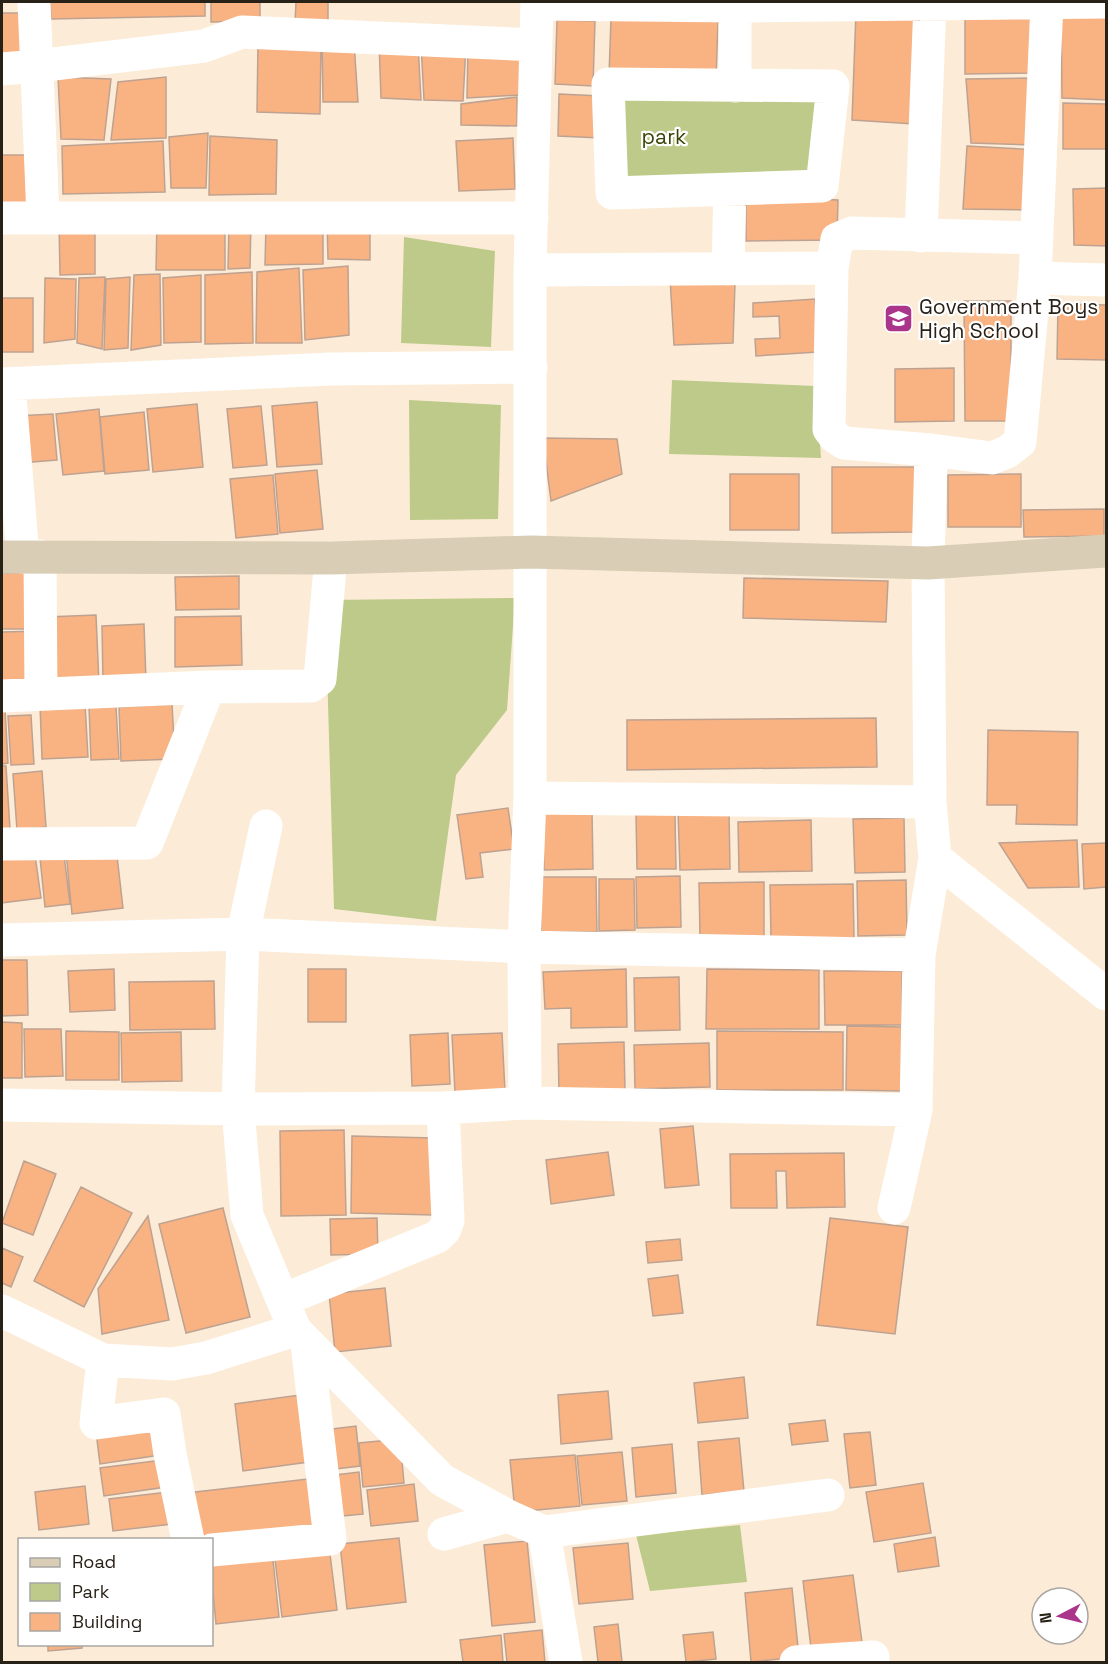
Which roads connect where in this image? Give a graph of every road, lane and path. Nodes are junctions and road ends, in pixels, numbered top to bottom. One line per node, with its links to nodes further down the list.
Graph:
1 (34, 2): 8 (street)
2 (930, 2): 3 (street); 6 (street); 15 (street)
3 (1047, 2): 4 (street); 16 (street)
4 (1107, 2)
5 (537, 3): 6 (street); 7 (street)
6 (735, 4): 10 (street)
7 (536, 45): 8 (street); 14 (street)
8 (37, 66): 9 (street); 12 (street)
9 (2, 69)
10 (735, 86): 11 (street); 11 (street)
11 (730, 190): 18 (street)
12 (43, 217): 13 (street); 14 (street)
13 (2, 218)
14 (532, 218): 19 (street)
15 (921, 236): 16 (street); 17 (street)
16 (1036, 238): 20 (street)
17 (832, 268): 18 (street); 24 (street)
18 (728, 269): 19 (street)
19 (530, 270): 22 (street)
20 (1035, 278): 21 (street); 24 (street)
21 (1107, 280)
22 (531, 367): 23 (street); 26 (street)
23 (5, 384): 27 (street)
24 (931, 450): 29 (street)
25 (1107, 551): 29 (street)
26 (531, 552): 28 (street); 29 (street); 33 (street)
27 (22, 557): 28 (street); 31 (street)
28 (331, 558): 30 (street)
29 (928, 563): 34 (street)
30 (209, 687): 31 (street); 36 (street)
31 (40, 694): 32 (street)
32 (2, 696)
33 (530, 798): 34 (street); 40 (street)
34 (930, 802): 37 (street)
35 (266, 826): 38 (street)
36 (2, 844)
37 (935, 858): 41 (street); 42 (street)
38 (243, 934): 39 (street); 40 (street); 46 (street)
39 (2, 940)
40 (524, 947): 41 (street); 43 (street)
41 (919, 955): 47 (street)
42 (1107, 994)
43 (525, 1103): 45 (street); 47 (street)
44 (2, 1105): 46 (street)
45 (443, 1108): 46 (street); 49 (street)
46 (238, 1109): 49 (street)
47 (916, 1110): 48 (street)
48 (894, 1208)
49 (283, 1300): 51 (street)
50 (2, 1311): 52 (street)
51 (301, 1337): 52 (street); 54 (street); 58 (street)
52 (103, 1360): 57 (street)
53 (828, 1495): 55 (street)
54 (508, 1516): 55 (street); 56 (street)
55 (544, 1532): 59 (street)
56 (444, 1534)
57 (188, 1538)
58 (213, 1550)
59 (566, 1662)
60 (796, 1662): 61 (street)
61 (873, 1662)

